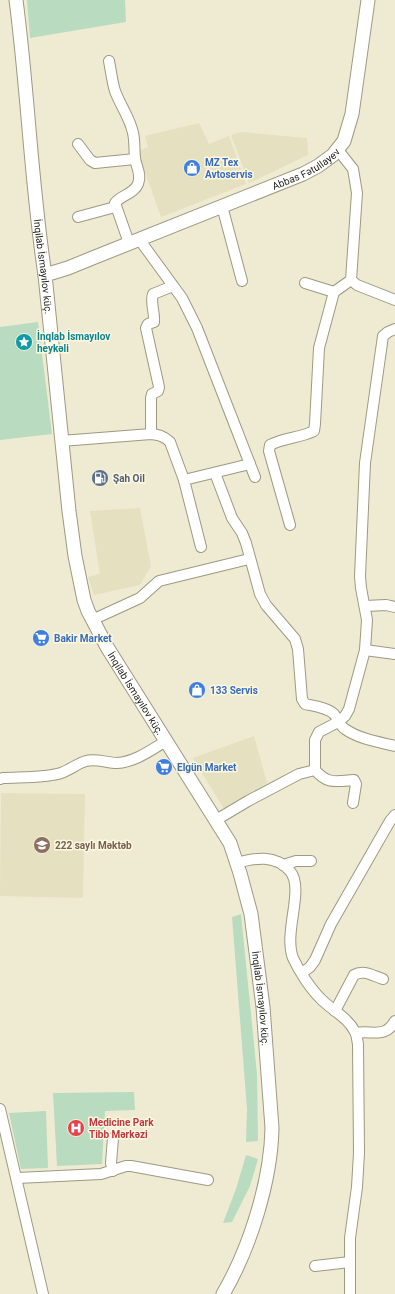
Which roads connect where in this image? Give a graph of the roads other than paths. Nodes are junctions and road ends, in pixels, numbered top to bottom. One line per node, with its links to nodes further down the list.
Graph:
1 (9, 0): 4 (main road)
2 (16, 0): 4 (main road, İnqilab İsmayılov küç.)
3 (368, 0): 7 (main road, Abbas Fətullayev)
4 (19, 23): 13 (main road, İnqilab İsmayılov küç.)
5 (109, 61): 8 (street)
6 (78, 144): 8 (street)
7 (338, 150): 10 (main road, Abbas Fətullayev); 14 (street)
8 (135, 159): 9 (street)
9 (115, 206): 11 (street); 12 (street)
10 (222, 206): 12 (main road, Abbas Fətullayev); 15 (street)
11 (78, 217)
12 (134, 242): 13 (main road, Abbas Fətullayev); 17 (street)
13 (45, 275): 22 (main road, İnqilab İsmayılov küç.)
14 (351, 280): 18 (street); 19 (street)
15 (242, 281)
16 (305, 283): 18 (street)
17 (173, 286): 21 (street); 23 (street)
18 (334, 292): 27 (street)
19 (395, 300)
20 (395, 329): 30 (street)
21 (151, 434): 22 (street); 26 (street)
22 (61, 441): 32 (main road, İnqilab İsmayılov küç.)
23 (250, 464): 24 (street); 25 (street)
24 (215, 472): 26 (street); 29 (street)
25 (255, 476)
26 (184, 480): 28 (street)
27 (290, 525)
28 (201, 547)
29 (249, 559): 32 (street); 35 (street)
30 (365, 606): 31 (street); 33 (street)
31 (395, 607)
32 (92, 620): 36 (main road, İnqilab İsmayılov küç.)
33 (366, 650): 34 (street); 35 (street)
34 (395, 654)
35 (338, 722): 37 (street); 38 (street)
36 (166, 741): 39 (street); 42 (main road, İnqilab İsmayılov küç.)
37 (395, 746)
38 (315, 770): 40 (street); 42 (street)
39 (0, 779)
40 (353, 803)
41 (395, 815): 46 (street)
42 (216, 820): 44 (main road, İnqilab İsmayılov küç.)
43 (311, 861): 45 (street)
44 (236, 863): 45 (street); 59 (main road, İnqilab İsmayılov küç.)
45 (283, 865): 46 (street)
46 (302, 973): 48 (street)
47 (383, 979): 48 (street)
48 (335, 1011): 50 (street)
49 (395, 1022): 50 (street)
50 (356, 1033): 56 (street)
51 (0, 1109): 54 (street)
52 (113, 1138): 53 (street)
53 (113, 1171): 54 (street); 55 (street)
54 (17, 1178): 58 (street)
55 (208, 1180)
56 (350, 1262): 57 (street); 60 (street)
57 (316, 1266)
58 (43, 1294)
59 (223, 1294)
60 (350, 1294)

